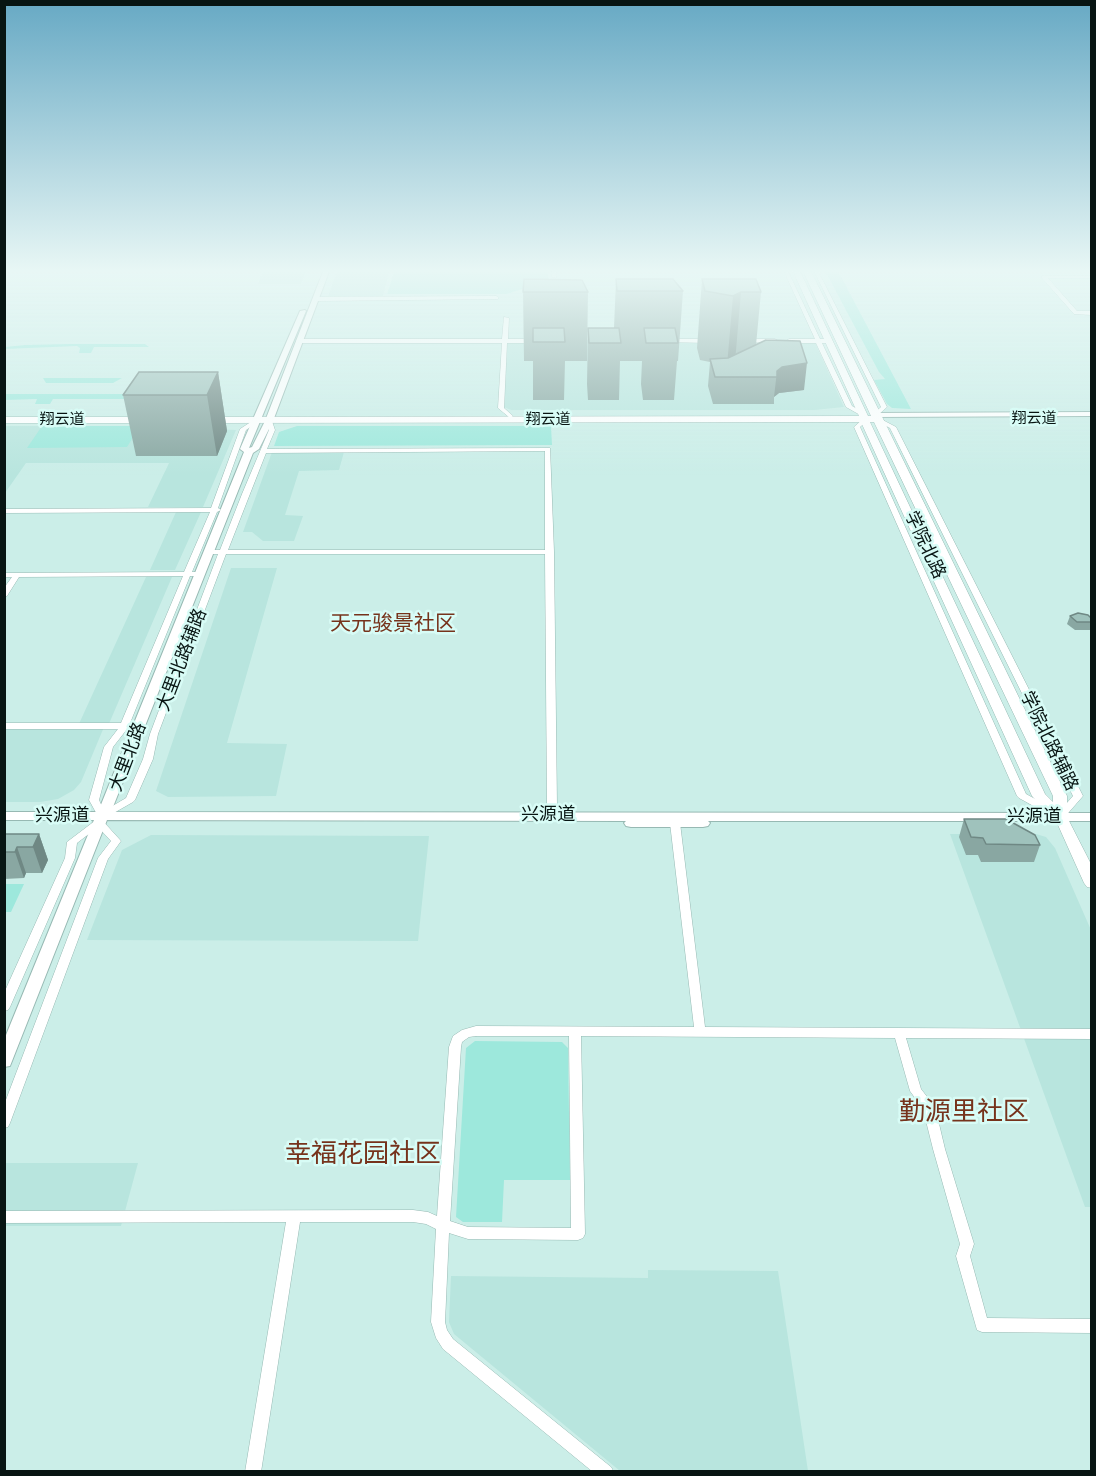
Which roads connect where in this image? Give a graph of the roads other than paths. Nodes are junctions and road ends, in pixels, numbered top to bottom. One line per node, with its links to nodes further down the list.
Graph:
1 (291, 338): 22 (main road, 大里北路)
2 (301, 338): 8 (main road, 大里北路)
3 (505, 338): 9 (street)
4 (816, 338): 14 (street)
5 (828, 338): 15 (main road, 学院北路)
6 (838, 338): 18 (main road, 学院北路)
7 (849, 338): 18 (street)
8 (300, 341): 9 (street); 23 (main road, 大里北路)
9 (505, 341): 10 (street); 16 (street)
10 (540, 341)
11 (659, 341): 12 (street)
12 (718, 341)
13 (741, 341): 14 (street)
14 (818, 341): 15 (street); 18 (street)
15 (829, 341): 18 (main road, 学院北路)
16 (510, 416): 18 (main road, 翔云道); 23 (main road, 翔云道)
17 (1092, 416): 18 (main road, 翔云道)
18 (871, 417): 23 (main road, 翔云道); 26 (main road, 学院北路); 37 (street, 学院北路辅路); 38 (main road, 学院北路)
19 (4, 418): 20 (main road, 翔云道)
20 (155, 418)
21 (200, 418): 22 (main road, 翔云道)
22 (258, 418): 23 (main road, 翔云道); 24 (main road, 大里北路); 27 (street, 大里北路辅路)
23 (270, 418): 24 (main road, 大里北路); 25 (street, 大里北路辅路)
24 (249, 451): 27 (main road, 大里北路)
25 (263, 451): 30 (street, 大里北路辅路); 31 (street)
26 (902, 456): 39 (main road, 学院北路); 40 (street, 学院北路辅路)
27 (220, 510): 28 (street); 29 (main road, 大里北路); 32 (street, 大里北路辅路)
28 (4, 511)
29 (209, 552): 30 (street); 33 (main road, 大里北路)
30 (223, 552): 31 (street); 51 (street, 大里北路辅路)
31 (550, 552): 48 (street)
32 (186, 573): 33 (street); 35 (street); 46 (street, 大里北路辅路)
33 (200, 574): 47 (main road, 大里北路)
34 (4, 575): 35 (street)
35 (16, 575): 36 (street)
36 (4, 594)
37 (938, 609): 38 (street); 41 (street, 学院北路辅路)
38 (955, 609): 39 (main road); 42 (main road, 学院北路)
39 (970, 609): 40 (street); 43 (main road, 学院北路)
40 (984, 609): 44 (street, 学院北路辅路)
41 (981, 706): 42 (street); 53 (street, 学院北路辅路)
42 (999, 707): 53 (main road, 学院北路)
43 (1017, 707): 44 (street); 53 (main road, 学院北路)
44 (1033, 708): 53 (street, 学院北路辅路)
45 (4, 726): 46 (street)
46 (124, 726): 47 (street); 51 (street, 大里北路辅路)
47 (140, 726): 51 (main road, 大里北路)
48 (552, 808)
49 (4, 816): 51 (main road, 兴源道)
50 (1092, 817): 53 (main road, 兴源道)
51 (101, 819): 52 (main road, 兴源道); 54 (main road, 兴源道); 57 (street, 大里北路辅路); 62 (main road, 大里北路); 64 (street, 大里北路辅路)
52 (674, 819): 53 (main road, 兴源道); 59 (street)
53 (1062, 820): 55 (main road, 兴源道); 56 (main road, 学院北路)
54 (4, 822)
55 (1092, 823)
56 (1092, 883)
57 (4, 1008)
58 (576, 1032): 59 (street); 67 (street); 67 (street)
59 (700, 1032): 60 (street)
60 (899, 1033): 61 (street); 68 (street)
61 (1092, 1034)
62 (8, 1046): 63 (main road, 大里北路)
63 (4, 1061)
64 (4, 1123)
65 (4, 1216): 66 (street)
66 (294, 1216): 67 (street); 69 (street)
67 (442, 1226): 70 (street)
68 (1092, 1326)
69 (253, 1472)
70 (606, 1472)

